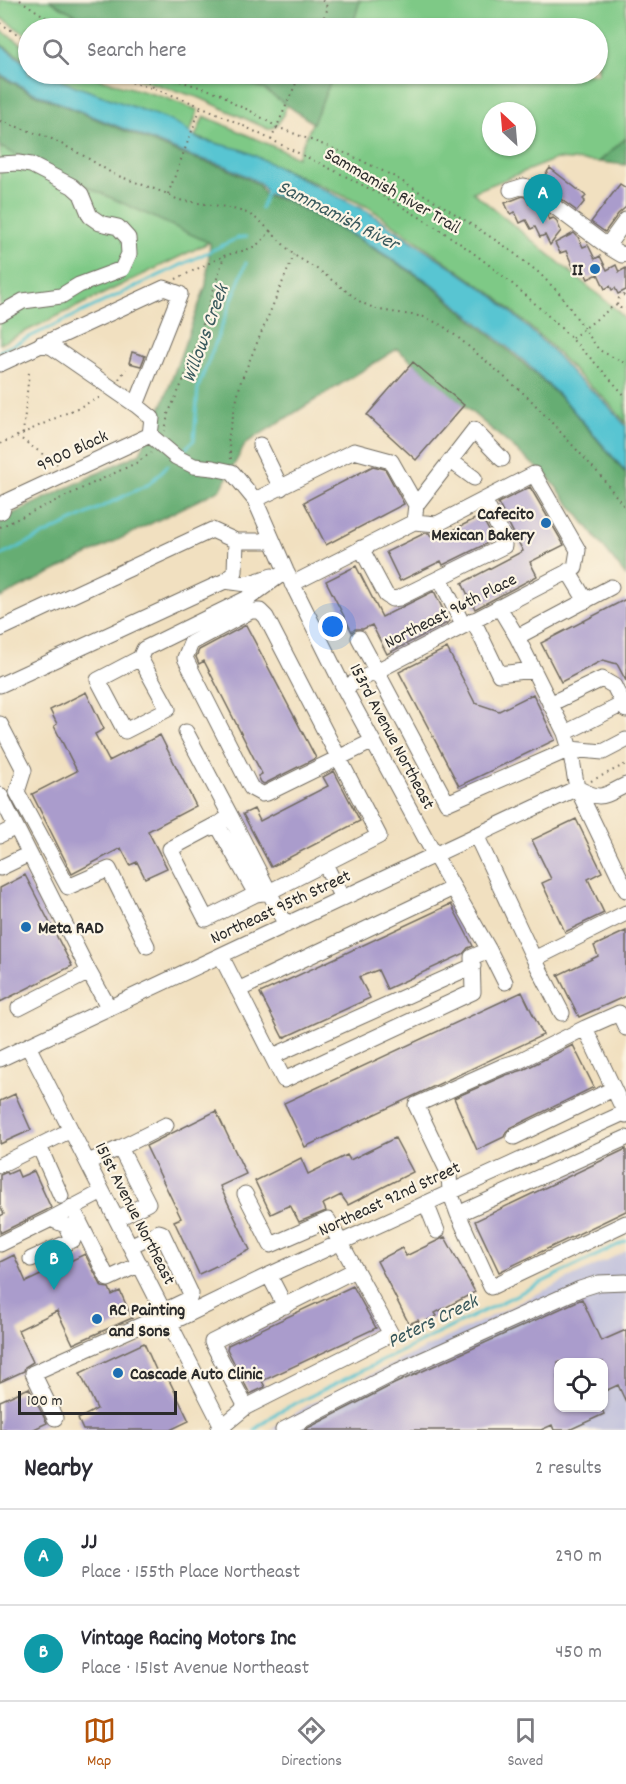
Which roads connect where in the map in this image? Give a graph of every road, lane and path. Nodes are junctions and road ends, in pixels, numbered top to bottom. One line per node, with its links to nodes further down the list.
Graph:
1 (20, 0): 3 (path)
2 (322, 0): 4 (path)
3 (47, 18)
4 (324, 18)
5 (0, 23): 6 (path)
6 (18, 35)
7 (137, 84): 11 (path, Sammamish River Trail)
8 (149, 84): 11 (path)
9 (189, 84): 14 (path)
10 (296, 84): 14 (path)
11 (154, 89): 12 (path, Sammamish River Trail)
12 (201, 106): 13 (path); 15 (path, Sammamish River Trail)
13 (0, 121)
14 (277, 127): 15 (path); 29 (path)
15 (272, 140): 30 (path, Sammamish River Trail)
16 (0, 164): 28 (street)
17 (511, 190): 20 (street)
18 (626, 220): 20 (street)
19 (270, 231): 22 (path)
20 (607, 246): 21 (street)
21 (626, 254)
22 (294, 255): 47 (path); 54 (path)
23 (224, 256): 24 (path)
24 (164, 288): 31 (street); 38 (street)
25 (626, 294): 26 (path)
26 (617, 305): 27 (path); 29 (path)
27 (626, 308)
28 (0, 314)
29 (584, 328): 30 (path); 33 (path)
30 (572, 338): 37 (path, Sammamish River Trail)
31 (41, 344): 32 (street); 36 (street)
32 (0, 364)
33 (626, 364)
34 (126, 369): 36 (path)
35 (29, 372): 39 (path)
36 (111, 388): 38 (street); 39 (path)
37 (626, 397)
38 (136, 405): 40 (street)
39 (23, 434): 41 (path)
40 (150, 435): 46 (street, 9900 Block); 47 (street)
41 (17, 436): 42 (path); 46 (path)
42 (0, 444)
43 (260, 445): 49 (street)
44 (502, 459): 45 (street)
45 (450, 461): 48 (street); 53 (street)
46 (69, 472): 52 (street, 9900 Block)
47 (232, 472): 50 (street, 153rd Avenue Northeast)
48 (474, 478)
49 (281, 488): 50 (street); 53 (street)
50 (255, 500): 57 (street, 153rd Avenue Northeast)
51 (483, 500): 55 (street); 59 (street); 61 (street)
52 (1, 503)
53 (416, 505): 55 (street)
54 (626, 509)
55 (414, 522): 58 (street)
56 (236, 541): 57 (street); 62 (street); 67 (street)
57 (273, 541): 60 (street, 153rd Avenue Northeast)
58 (361, 548): 60 (street); 61 (street)
59 (572, 570): 64 (street); 65 (street, Northeast 96th Place)
60 (289, 577): 62 (street); 70 (street); 74 (street, 153rd Avenue Northeast)
61 (440, 578): 66 (street)
62 (225, 581): 73 (street)
63 (611, 587): 64 (street)
64 (586, 601): 68 (street)
65 (499, 607): 66 (street, Northeast 96th Place); 68 (street)
66 (468, 623): 71 (street, Northeast 96th Place); 72 (street)
67 (0, 629)
68 (516, 637): 72 (street)
69 (359, 638): 71 (street)
70 (140, 658): 70 (street)
71 (378, 670): 74 (street, Northeast 96th Place); 82 (street)
72 (533, 670): 75 (street)
73 (0, 685)
74 (345, 688): 81 (street, 153rd Avenue Northeast)
75 (550, 704): 76 (street); 79 (street)
76 (624, 707): 79 (street)
77 (0, 724): 103 (street)
78 (186, 732): 88 (street)
79 (565, 733): 82 (street)
80 (626, 740): 82 (street)
81 (373, 741): 83 (street); 93 (street, 153rd Avenue Northeast)
82 (570, 749): 86 (street)
83 (339, 758): 83 (street); 94 (street)
84 (626, 764): 86 (path)
85 (626, 785): 86 (street)
86 (577, 788): 91 (street, Northeast 95th Street); 96 (street)
87 (1, 798): 89 (street)
88 (224, 821): 99 (street); 99 (street)
89 (16, 827): 90 (street); 92 (street)
90 (0, 835)
91 (476, 835): 93 (street, Northeast 95th Street); 106 (street)
92 (29, 854): 95 (street); 108 (street)
93 (434, 854): 97 (street, 153rd Avenue Northeast); 100 (street, Northeast 95th Street)
94 (325, 864): 99 (street); 100 (street)
95 (0, 868)
96 (622, 873): 98 (street)
97 (453, 888): 104 (street, 153rd Avenue Northeast); 110 (street)
98 (626, 890)
99 (262, 893): 102 (street)
100 (342, 898): 102 (street, Northeast 95th Street)
101 (626, 913): 106 (street)
102 (286, 925): 105 (street, Northeast 95th Street)
103 (147, 946)
104 (489, 950): 107 (street); 109 (street, 153rd Avenue Northeast)
105 (221, 956): 110 (street); 112 (street, Northeast 95th Street)
106 (534, 959): 113 (street)
107 (473, 966): 117 (street); 117 (street)
108 (89, 972): 111 (street); 112 (street)
109 (505, 982)
110 (238, 990): 117 (street)
111 (19, 1008)
112 (109, 1008): 116 (street, Northeast 95th Street)
113 (562, 1013)
114 (585, 1028): 115 (street); 119 (street); 130 (street)
115 (626, 1028)
116 (28, 1046): 118 (street, Northeast 95th Street); 122 (street, 151st Avenue Northeast)
117 (273, 1056)
118 (0, 1059)
119 (613, 1089): 120 (street); 123 (street)
120 (625, 1113): 130 (street, Northeast 92nd Street)
121 (165, 1125): 126 (street)
122 (71, 1130): 125 (street); 127 (street, 151st Avenue Northeast)
123 (514, 1137)
124 (626, 1138): 135 (street)
125 (39, 1146): 128 (street); 132 (street)
126 (120, 1148): 127 (street); 137 (street)
127 (88, 1162): 129 (street, 151st Avenue Northeast)
128 (0, 1165)
129 (102, 1192): 134 (street); 137 (street, 151st Avenue Northeast)
130 (450, 1192): 133 (street, Northeast 92nd Street); 135 (street)
131 (245, 1194): 142 (street)
132 (61, 1196)
133 (426, 1203): 139 (street); 140 (street, Northeast 92nd Street)
134 (72, 1207): 136 (street); 145 (street)
135 (458, 1214): 138 (street)
136 (51, 1219): 141 (street); 144 (street)
137 (117, 1219): 143 (street, 151st Avenue Northeast)
138 (626, 1223)
139 (436, 1231)
140 (339, 1243): 142 (street); 146 (street); 147 (street, Northeast 92nd Street)
141 (0, 1244)
142 (271, 1245): 147 (street)
143 (130, 1246): 145 (street, 151st Avenue Northeast); 150 (street)
144 (31, 1259)
145 (140, 1264): 150 (street, 151st Avenue Northeast)
146 (355, 1270): 149 (street); 151 (street)
147 (275, 1272): 149 (street); 150 (street, Northeast 92nd Street)
148 (626, 1282): 154 (street)
149 (285, 1306): 151 (street)
150 (167, 1316): 152 (street); 153 (street, 151st Avenue Northeast)
151 (246, 1407): 153 (street)
152 (55, 1418)
153 (222, 1429)
154 (284, 1430)

